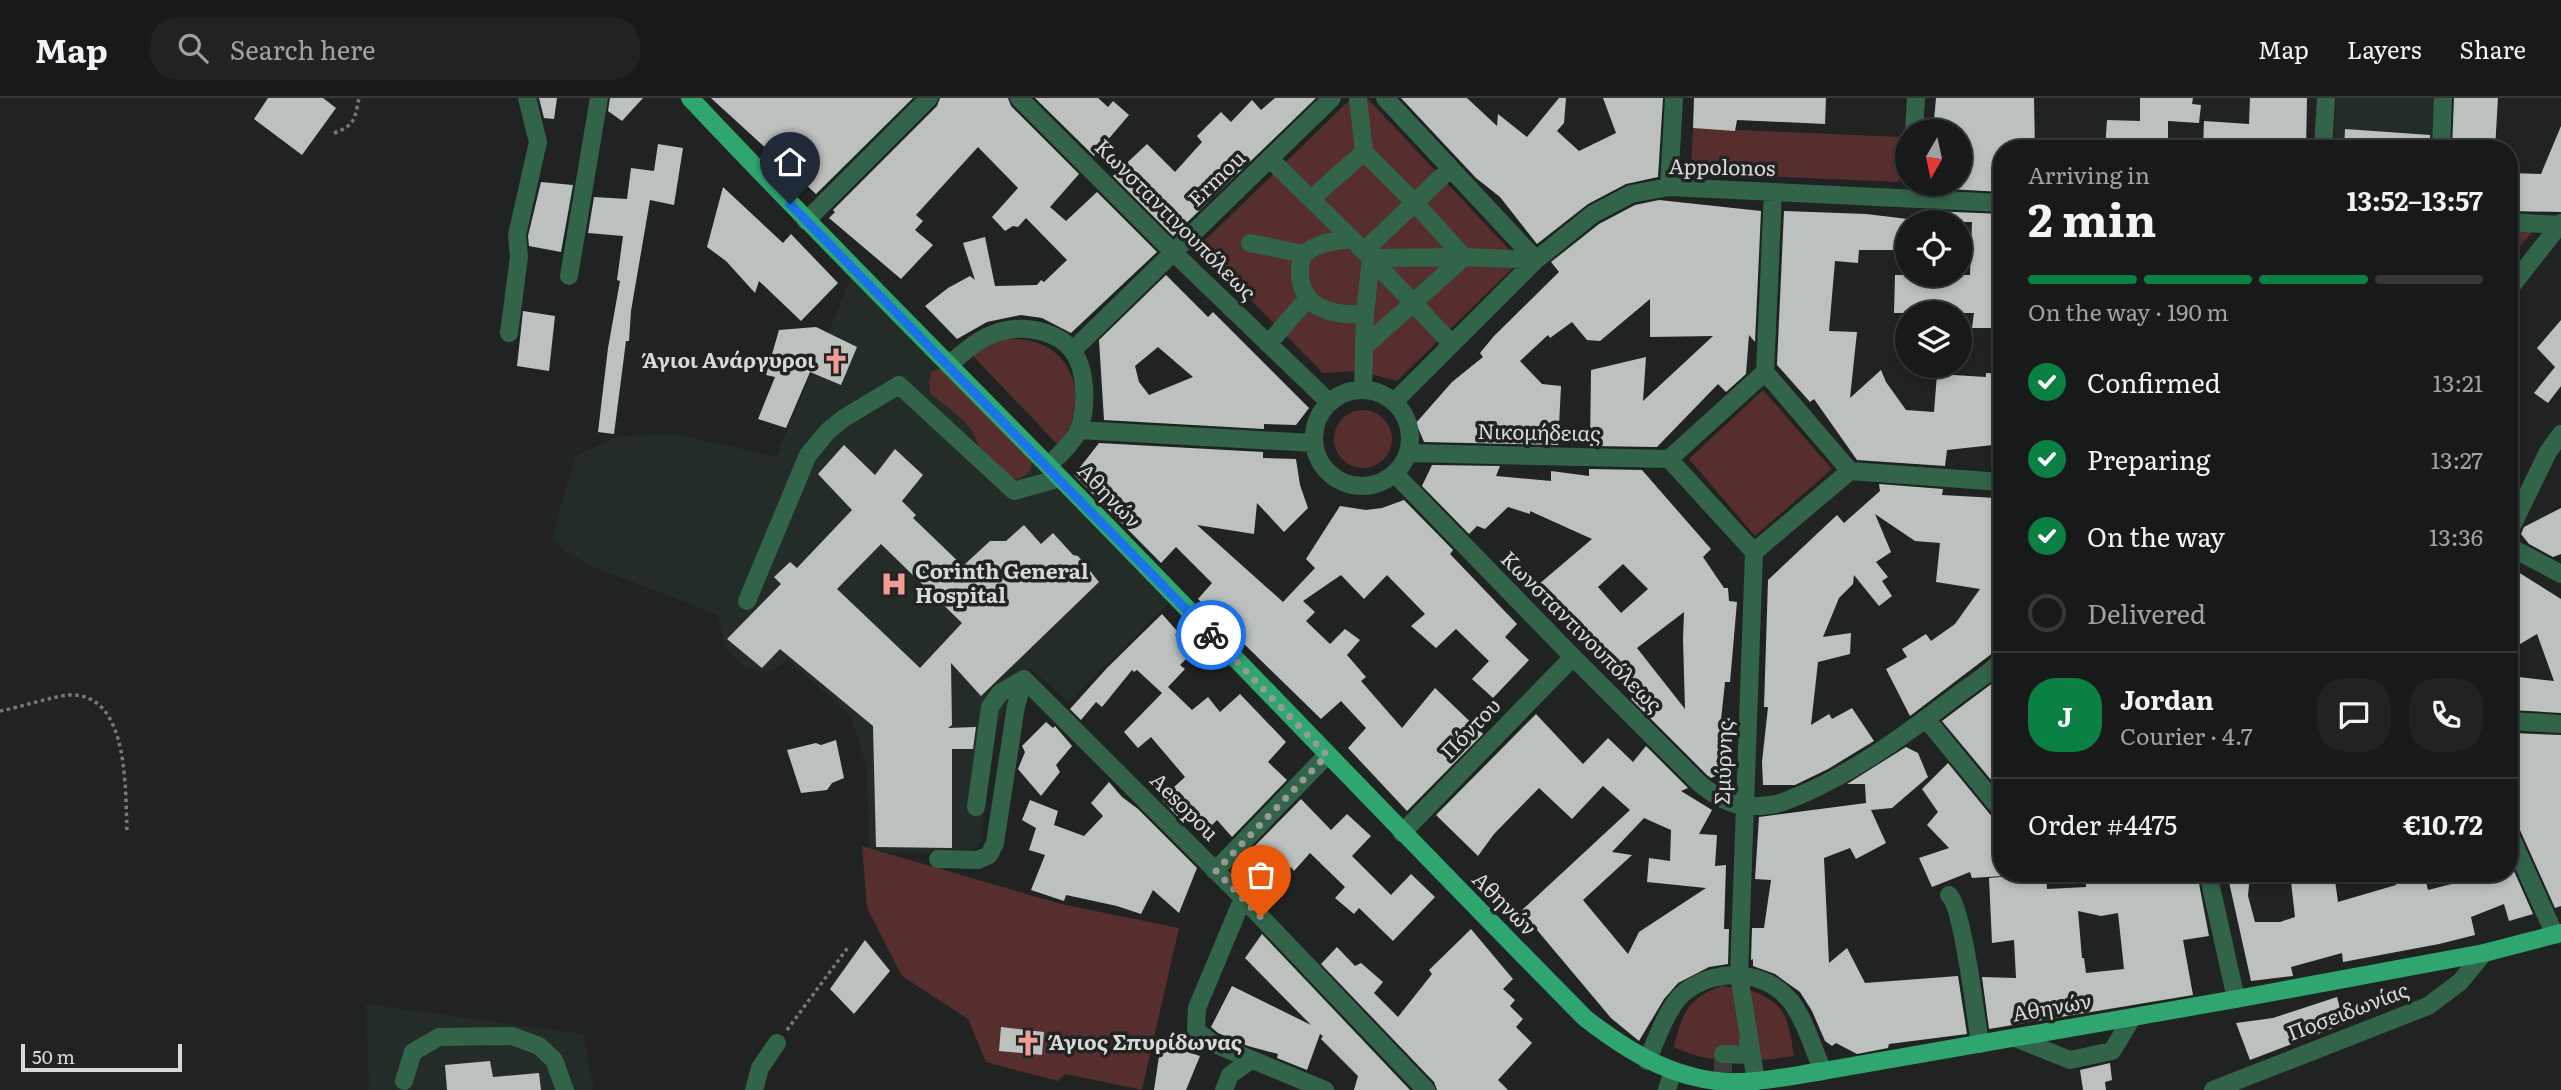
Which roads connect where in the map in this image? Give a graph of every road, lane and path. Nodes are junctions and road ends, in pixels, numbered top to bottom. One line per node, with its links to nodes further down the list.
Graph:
1 (359, 98): 15 (path)
2 (527, 98): 42 (street)
3 (599, 98): 37 (street)
4 (690, 98): 28 (main road, Αθηνών)
5 (929, 98): 28 (street)
6 (1019, 98): 33 (street, Κωνσταντινουπόλεως)
7 (1332, 98): 19 (street, Ermou)
8 (1358, 98): 18 (street)
9 (1385, 98): 20 (street)
10 (1674, 98): 21 (street)
11 (1916, 98): 14 (street)
12 (2326, 98): 16 (street)
13 (2443, 98): 17 (street)
14 (1915, 119)
15 (334, 133)
16 (2324, 140)
17 (2441, 140)
18 (1364, 152): 25 (street); 26 (street)
19 (1270, 159): 25 (street); 33 (street, Ermou)
20 (1450, 169): 26 (street); 36 (street)
21 (1669, 187): 23 (street, Appolonos); 36 (street, Appolonos)
22 (1895, 191): 23 (street, Appolonos)
23 (1773, 192): 48 (street)
24 (1948, 196): 27 (street, Appolonos)
25 (1311, 199): 32 (street)
26 (1414, 202): 32 (street); 35 (street)
27 (1993, 202)
28 (806, 222): 47 (main road, Αθηνών)
29 (2518, 222): 30 (street)
30 (2560, 224): 38 (street)
31 (1250, 243): 34 (street)
32 (1362, 249): 34 (street); 35 (street); 40 (street); 41 (street)
33 (1174, 253): 43 (street, Κωνσταντινουπόλεως); 46 (street, Ermou)
34 (1304, 254): 39 (street)
35 (1464, 257): 36 (street); 40 (street)
36 (1536, 260): 44 (street, Appolonos)
37 (569, 276)
38 (2518, 278)
39 (1307, 299): 41 (street); 43 (street)
40 (1412, 302): 44 (street); 45 (street)
41 (1365, 314): 45 (street)
42 (509, 333)
43 (1268, 344): 51 (street, Κωνσταντινουπόλεως)
44 (1452, 344): 50 (street, Appolonos)
45 (1364, 347): 49 (street)
46 (1073, 351): 47 (street); 52 (street)
47 (949, 365): 58 (main road, Αθηνών)
48 (1765, 372): 56 (street); 57 (street)
49 (1363, 390): 50 (street); 51 (street)
50 (1395, 401): 55 (street)
51 (1330, 403): 54 (street)
52 (1079, 430): 54 (street); 58 (street)
53 (2561, 434): 61 (street)
54 (1314, 443): 59 (street)
55 (1409, 453): 56 (street, Νικομήδειας); 59 (street)
56 (1668, 458): 63 (street)
57 (1850, 471): 60 (street); 63 (street)
58 (1054, 472): 65 (street); 73 (main road, Αθηνών)
59 (1395, 474): 66 (street, Κωνσταντινουπόλεως)
60 (1993, 481)
61 (2518, 514)
62 (2518, 551): 64 (street)
63 (1755, 552): 75 (street, Σμύρνης)
64 (2561, 574)
65 (747, 601)
66 (1573, 657): 75 (street, Κωνσταντινουπόλεως); 78 (street, Πόντου)
67 (1993, 667): 70 (street)
68 (1024, 679): 76 (street); 80 (street); 81 (street, Aesopou)
69 (0, 711): 77 (path)
70 (1926, 719): 74 (street); 75 (street)
71 (2518, 721): 72 (street)
72 (2561, 724)
73 (1327, 755): 78 (main road, Αθηνών); 81 (street)
74 (1993, 800)
75 (1745, 806): 88 (street, Σμύρνης)
76 (976, 807)
77 (127, 831)
78 (1402, 832): 97 (main road, Αθηνών)
79 (2518, 852): 85 (street)
80 (938, 859)
81 (1216, 871): 84 (street, Aesopou)
82 (2210, 882): 89 (street)
83 (1949, 895): 94 (street)
84 (1243, 898): 96 (street); 106 (street, Aesopou)
85 (2558, 934): 87 (main road, Αθηνών)
86 (849, 946): 93 (path)
87 (2484, 953): 89 (main road, Αθηνών); 108 (street, Ποσειδωνίας)
88 (1739, 975): 91 (street, Σμύρνης); 97 (street); 98 (street)
89 (2236, 999): 90 (main road, Αθηνών)
90 (2132, 1018): 92 (main road, Αθηνών); 92 (street)
91 (1747, 1035): 95 (street); 101 (street, Σμύρνης)
92 (2015, 1038): 94 (main road, Αθηνών)
93 (777, 1043): 103 (street)
94 (1980, 1044): 98 (main road, Αθηνών)
95 (1723, 1054)
96 (1251, 1060): 104 (street); 105 (street)
97 (1647, 1061): 99 (main road, Αθηνών)
98 (1823, 1071): 101 (main road, Αθηνών)
99 (1673, 1072): 101 (main road, Αθηνών); 107 (street)
100 (404, 1081): 102 (street)
101 (1756, 1081)
102 (565, 1090)
103 (754, 1090)
104 (1224, 1090)
105 (1325, 1090)
106 (1426, 1090)
107 (1667, 1090)
108 (2213, 1090)

